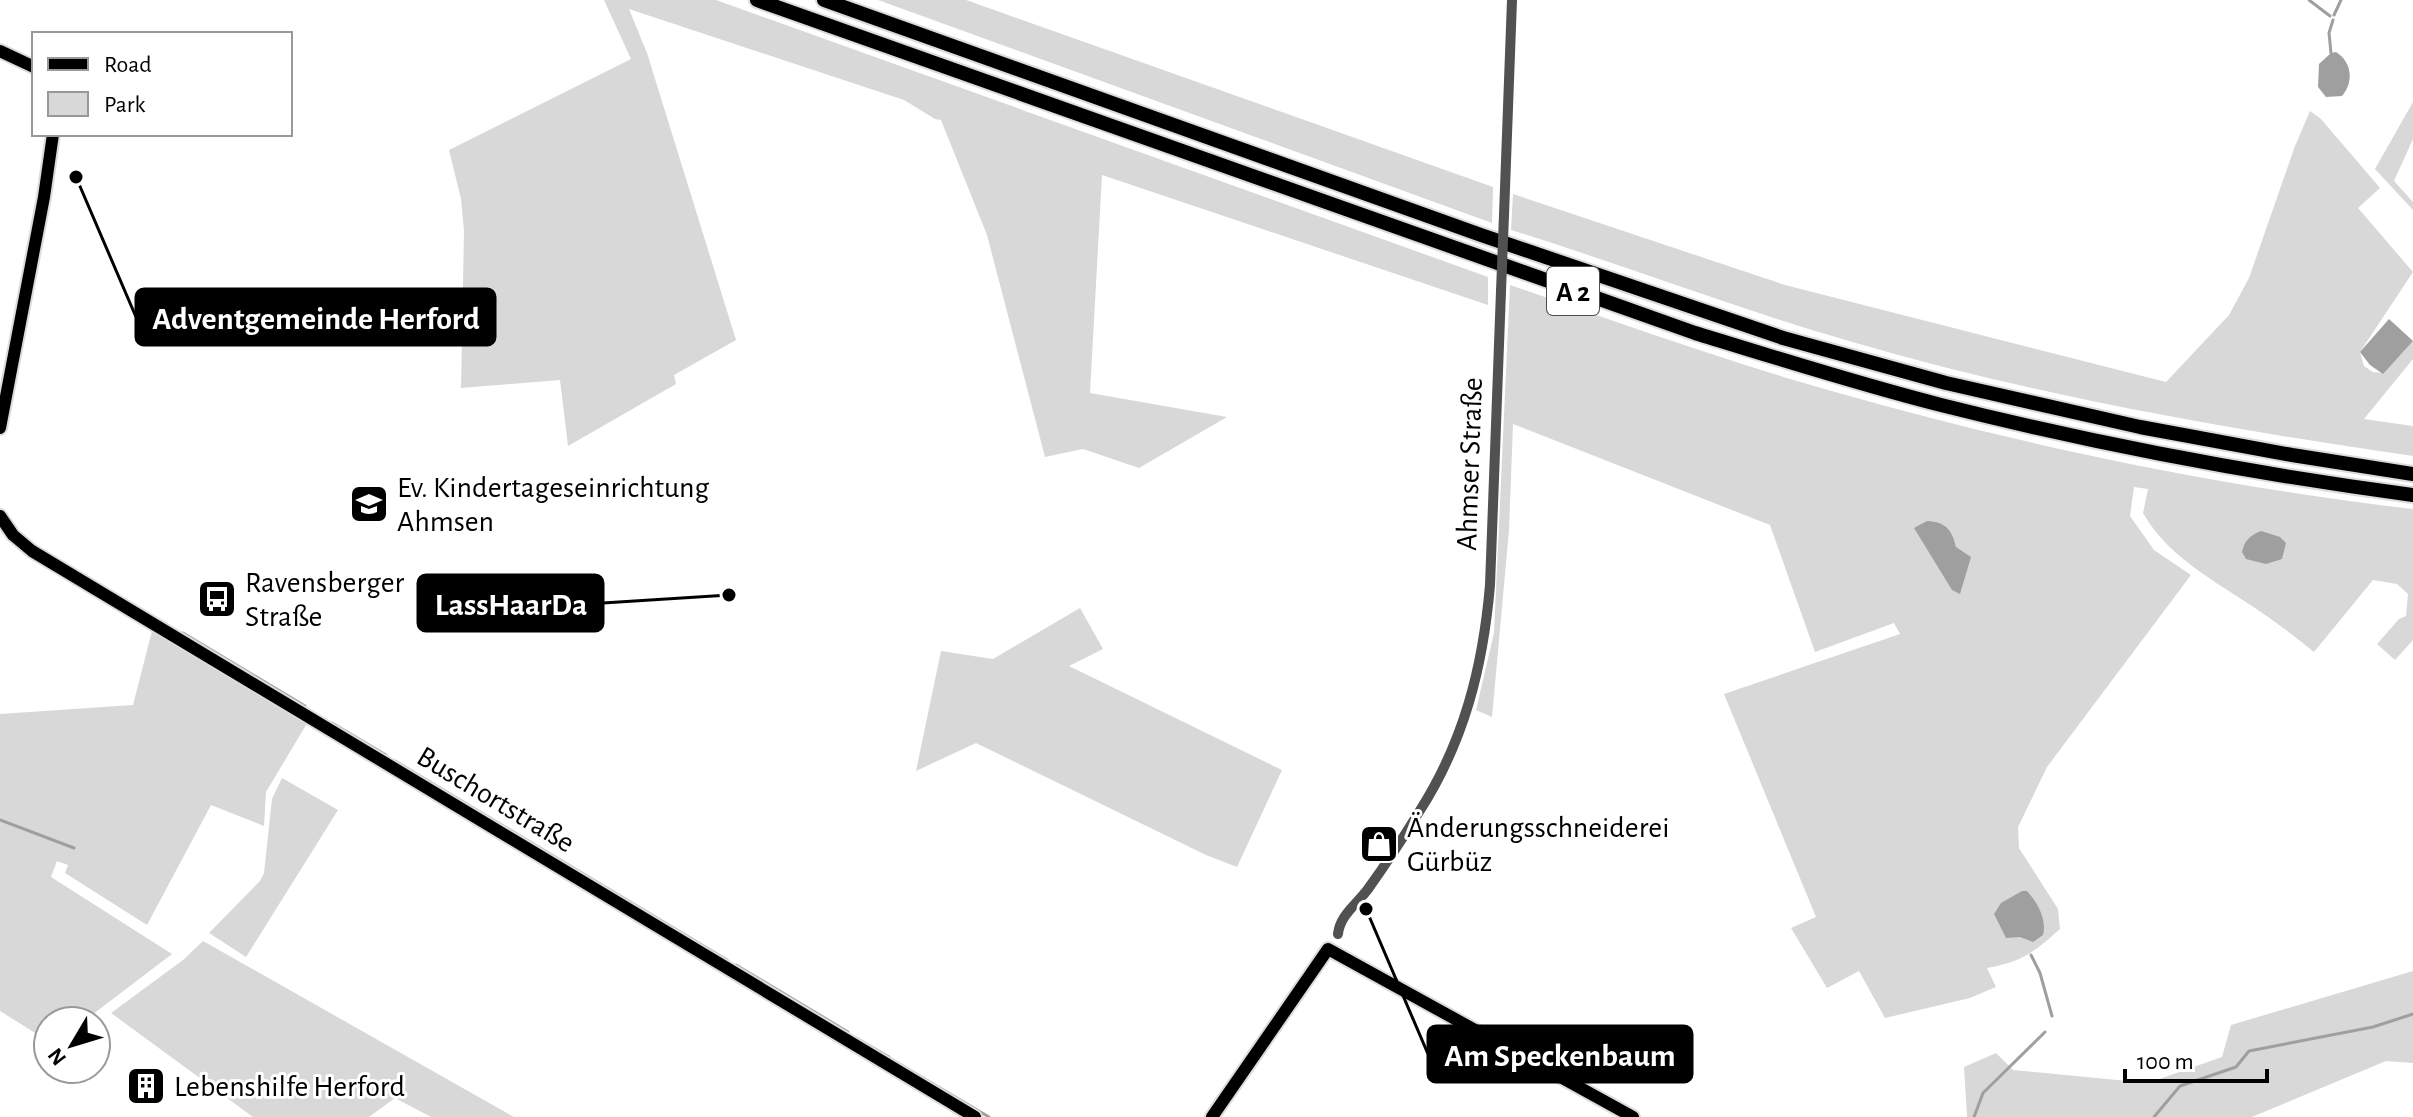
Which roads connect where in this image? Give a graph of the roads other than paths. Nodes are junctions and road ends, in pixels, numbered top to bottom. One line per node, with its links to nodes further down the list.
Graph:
1 (757, 0): 9 (highway, A 2)
2 (824, 0): 8 (highway, A 2)
3 (1512, 0): 11 (street, Ahmser Straße, bridge)
4 (0, 51): 5 (main road)
5 (32, 66)
6 (53, 136): 7 (main road)
7 (0, 428)
8 (2413, 474)
9 (2413, 495)
10 (0, 516): 12 (main road, Buschortstraße)
11 (1328, 949): 13 (main road, Ahmser Straße); 14 (main road)
12 (975, 1117)
13 (1212, 1117)
14 (1633, 1117)

